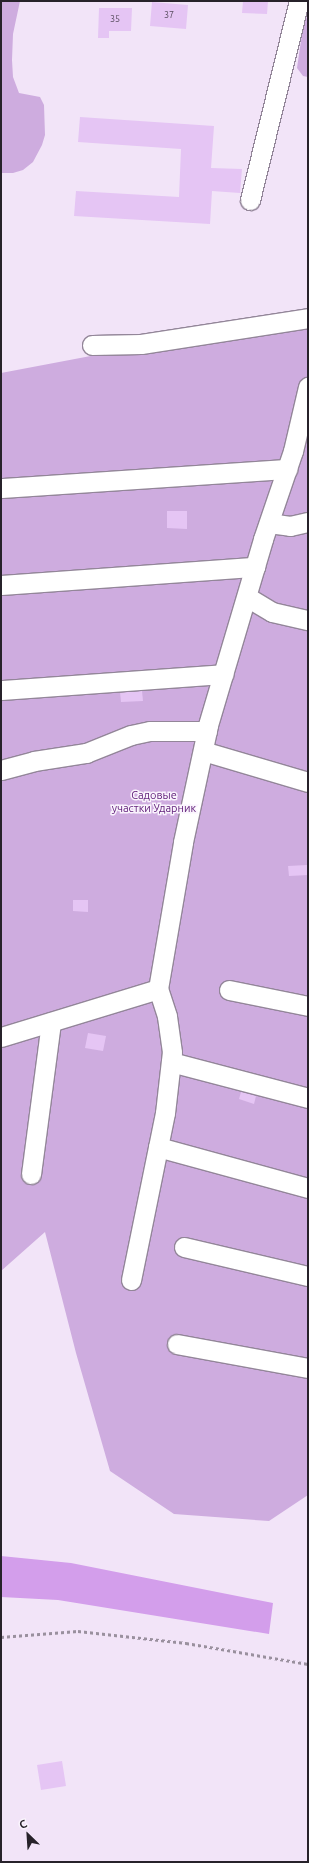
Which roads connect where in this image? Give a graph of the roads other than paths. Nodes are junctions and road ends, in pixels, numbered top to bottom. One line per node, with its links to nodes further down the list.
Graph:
1 (299, 1): 2 (lane)
2 (250, 200)
3 (308, 318): 4 (lane)
4 (92, 345)
5 (308, 387): 6 (lane)
6 (304, 420): 7 (lane)
7 (287, 469): 8 (lane); 10 (lane)
8 (1, 488)
9 (308, 522): 10 (lane)
10 (269, 523): 11 (lane)
11 (256, 567): 12 (lane); 13 (lane)
12 (1, 585)
13 (247, 597): 14 (lane); 15 (lane)
14 (308, 620)
15 (223, 674): 16 (lane); 17 (lane)
16 (1, 690)
17 (207, 731): 18 (lane); 19 (lane)
18 (203, 751): 20 (lane); 21 (lane)
19 (1, 770)
20 (308, 782)
21 (158, 990): 24 (lane); 26 (lane)
22 (229, 990): 23 (lane)
23 (308, 1006)
24 (50, 1022): 25 (lane); 29 (lane)
25 (1, 1037)
26 (171, 1062): 27 (lane); 28 (lane)
27 (308, 1098)
28 (158, 1147): 30 (lane); 33 (lane)
29 (31, 1174)
30 (308, 1188)
31 (184, 1247): 32 (lane)
32 (308, 1276)
33 (131, 1280)
34 (177, 1344): 35 (lane)
35 (308, 1368)

